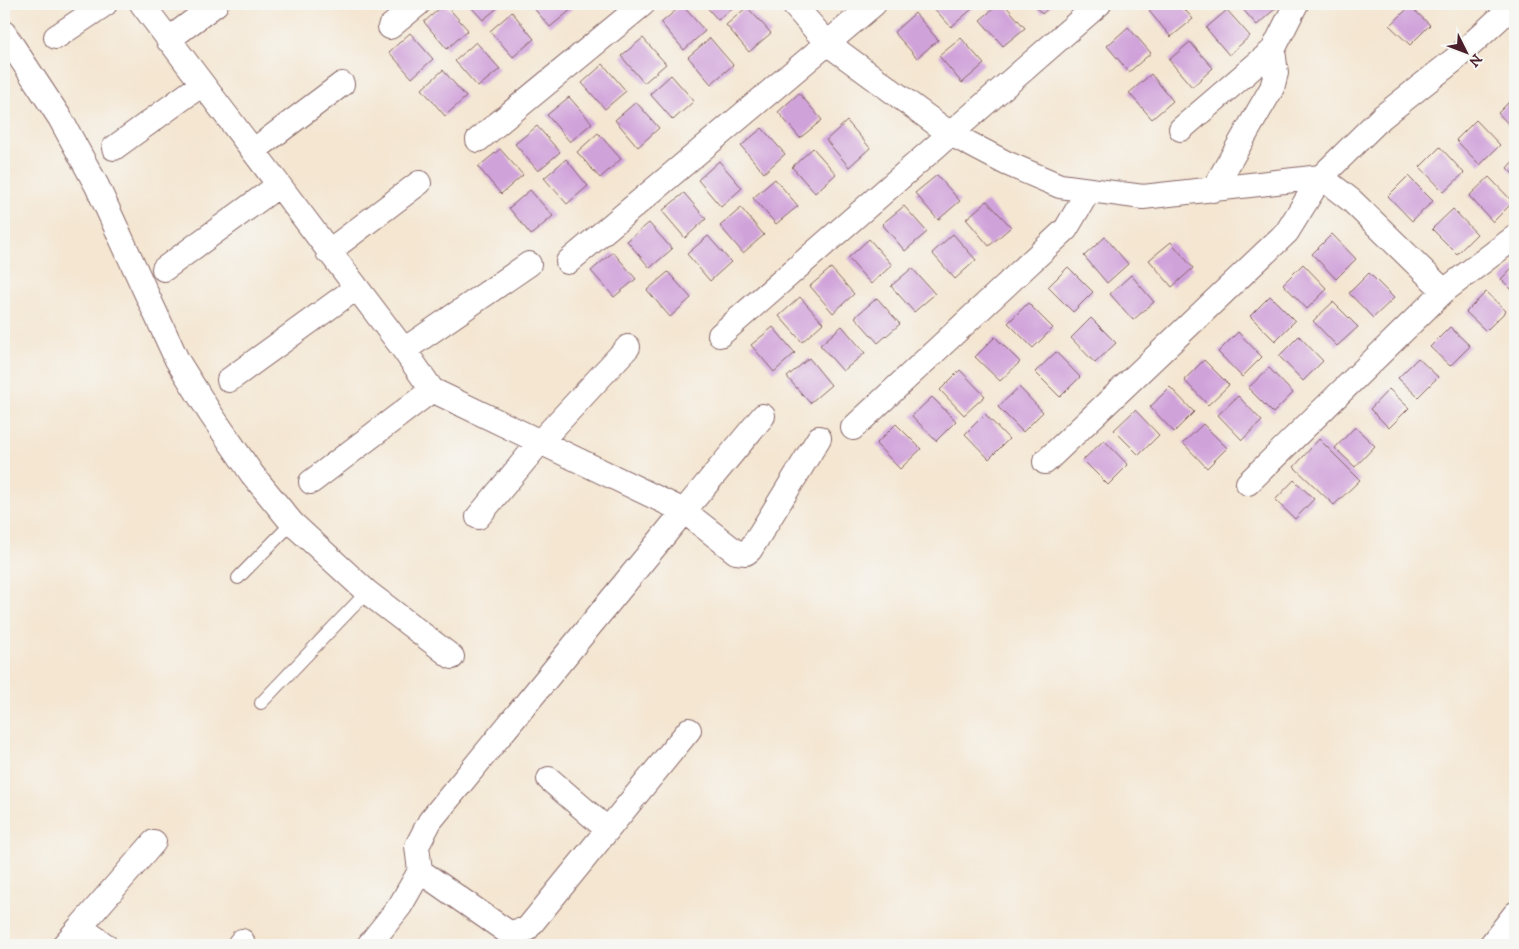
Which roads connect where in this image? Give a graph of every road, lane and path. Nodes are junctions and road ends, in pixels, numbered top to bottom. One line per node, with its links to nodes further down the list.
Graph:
1 (105, 4): 13 (street)
2 (142, 4): 14 (street)
3 (216, 4): 14 (street)
4 (418, 4): 11 (street)
5 (643, 4): 21 (street)
6 (793, 4): 15 (street)
7 (874, 4): 15 (street)
8 (1099, 4): 20 (street)
9 (1296, 4): 16 (street)
10 (1515, 4): 24 (street)
11 (390, 27)
12 (4, 33): 50 (street)
13 (56, 37)
14 (168, 40): 17 (street)
15 (827, 44): 20 (street); 31 (street)
16 (1273, 50): 19 (street); 28 (street)
17 (202, 84): 22 (street); 23 (street)
18 (342, 84): 23 (street)
19 (1181, 129)
20 (950, 133): 27 (street); 36 (street)
21 (478, 140)
22 (114, 148)
23 (253, 152): 26 (street)
24 (1321, 177): 28 (street); 35 (street); 45 (street)
25 (419, 183): 30 (street)
26 (279, 186): 30 (street); 33 (street)
27 (1089, 190): 28 (street); 42 (street)
28 (1213, 190)
29 (1515, 237): 35 (street)
30 (328, 252): 34 (street)
31 (568, 262)
32 (529, 264): 38 (street)
33 (164, 269)
34 (356, 288): 38 (street); 39 (street)
35 (1444, 291): 47 (street)
36 (720, 335)
37 (628, 347): 44 (street)
38 (404, 350): 40 (street)
39 (229, 380)
40 (432, 390): 44 (street); 46 (street)
41 (764, 416): 48 (street)
42 (853, 428)
43 (819, 438): 48 (street)
44 (539, 443): 48 (street); 49 (street)
45 (1045, 462)
46 (311, 482)
47 (1248, 484)
48 (684, 511): 59 (street)
49 (478, 518)
50 (292, 523): 51 (lane); 52 (street)
51 (238, 578)
52 (367, 592): 53 (street); 54 (lane)
53 (452, 657)
54 (261, 703)
55 (689, 730): 57 (street)
56 (549, 779): 57 (street)
57 (608, 830): 59 (street)
58 (154, 842): 61 (street)
59 (420, 871): 64 (street)
60 (1515, 914): 65 (street)
61 (80, 927): 62 (street); 63 (street)
62 (64, 945)
63 (104, 945)
64 (369, 945)
65 (1491, 945)

